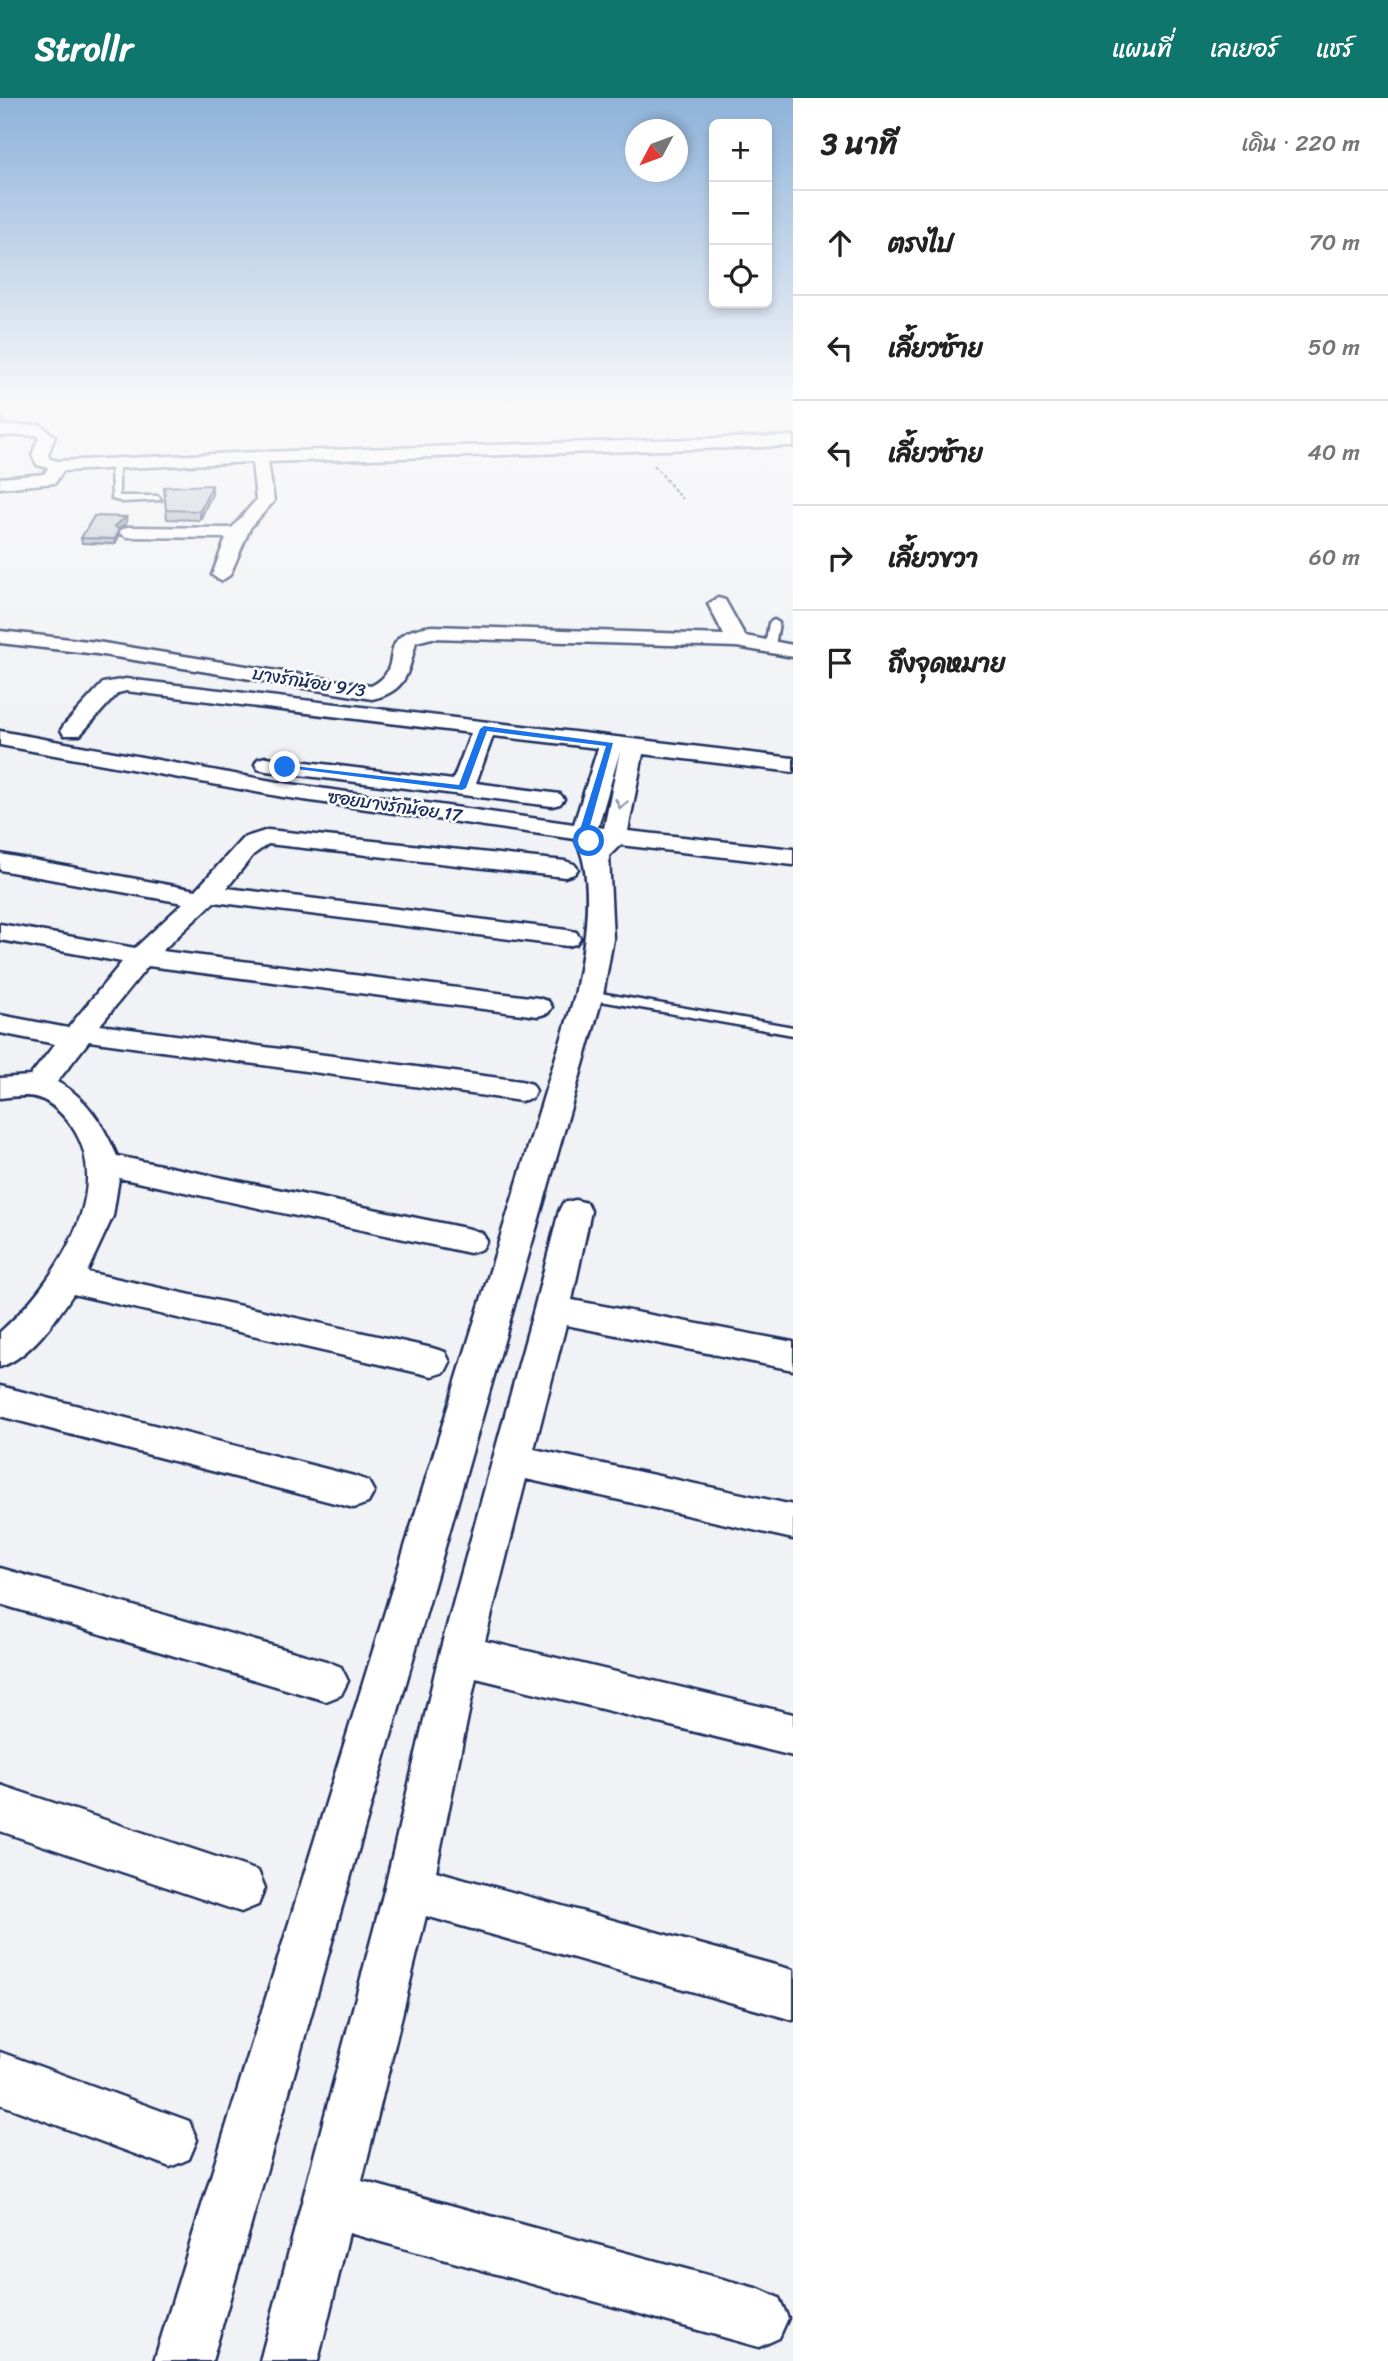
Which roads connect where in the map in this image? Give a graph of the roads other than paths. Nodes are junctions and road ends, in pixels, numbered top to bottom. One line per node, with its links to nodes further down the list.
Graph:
1 (253, 512): 3 (street)
2 (127, 532): 3 (street)
3 (237, 533): 4 (street)
4 (221, 575)
5 (718, 604): 8 (street)
6 (774, 623): 9 (lane)
7 (0, 637): 8 (street, บางรักน้อย 9/3)
8 (737, 641): 9 (street, บางรักน้อย 9/3)
9 (770, 646): 10 (street, บางรักน้อย 9/3)
10 (793, 651)
11 (0, 717): 13 (street)
12 (484, 729): 13 (street); 15 (street); 19 (street)
13 (72, 730): 16 (street)
14 (0, 738): 21 (street, ซอยบางรักน้อย 17)
15 (622, 746): 18 (street); 21 (street)
16 (218, 755)
17 (245, 760): 19 (street)
18 (793, 765)
19 (462, 788): 20 (street)
20 (552, 799)
21 (590, 848): 22 (street, ซอยบางรักน้อย 17); 24 (street); 28 (street)
22 (793, 857)
23 (0, 862): 24 (street)
24 (205, 896): 26 (street); 27 (street)
25 (0, 932): 27 (street)
26 (567, 938)
27 (141, 957): 29 (street); 32 (street)
28 (589, 995): 31 (lane); 60 (street)
29 (538, 1007)
30 (0, 1024): 32 (street)
31 (793, 1031)
32 (79, 1035): 33 (street); 35 (street)
33 (37, 1086): 34 (street); 36 (street)
34 (0, 1088)
35 (521, 1091)
36 (103, 1164): 38 (street); 39 (street)
37 (575, 1211): 40 (street)
38 (470, 1241)
39 (65, 1280): 41 (street); 43 (street)
40 (552, 1309): 42 (street); 45 (street)
41 (0, 1353)
42 (793, 1356)
43 (432, 1362)
44 (0, 1401): 46 (street)
45 (510, 1460): 47 (street); 49 (street)
46 (354, 1492)
47 (793, 1522)
48 (0, 1586): 50 (street)
49 (460, 1655): 51 (street); 53 (street)
50 (326, 1681)
51 (793, 1735)
52 (0, 1808): 54 (street)
53 (409, 1887): 55 (street); 58 (street)
54 (240, 1888)
55 (793, 1995)
56 (0, 2078): 57 (street)
57 (170, 2140)
58 (330, 2200): 59 (street); 61 (street)
59 (759, 2318)
60 (183, 2361)
61 (289, 2361)

